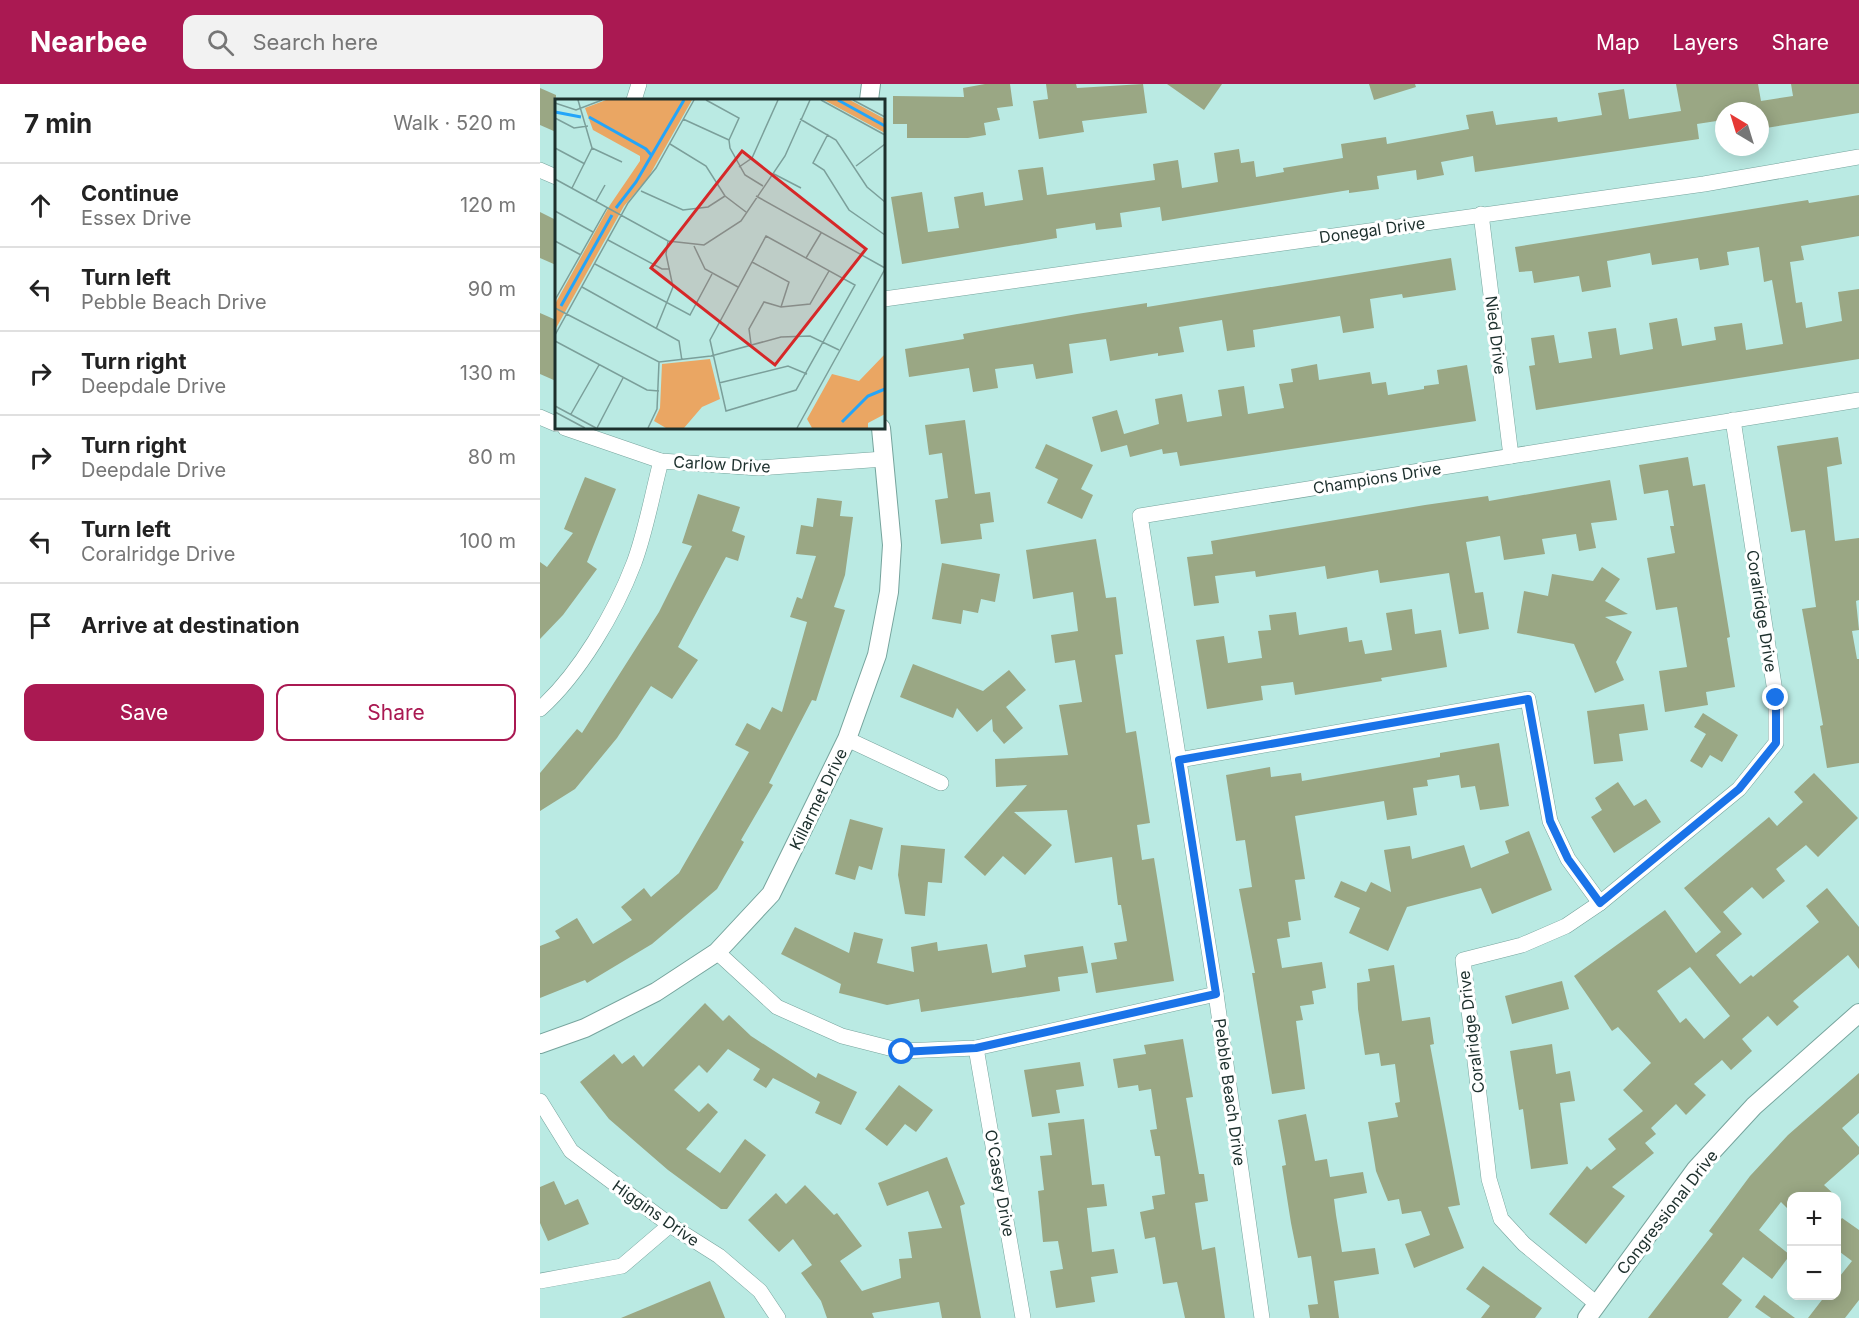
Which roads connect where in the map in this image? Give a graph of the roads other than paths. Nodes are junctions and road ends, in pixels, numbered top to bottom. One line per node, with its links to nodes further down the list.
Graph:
1 (639, 84): 3 (street)
2 (871, 84): 4 (street)
3 (634, 99)
4 (869, 99)
5 (1859, 157): 8 (street, Donegal Drive)
6 (540, 170): 7 (street)
7 (555, 177)
8 (1481, 214): 9 (street, Donegal Drive); 16 (street, Nied Drive)
9 (885, 299)
10 (1859, 400): 12 (street, Champions Drive)
11 (540, 417): 13 (street)
12 (1733, 420): 16 (street, Champions Drive); 23 (street, Coralridge Drive)
13 (555, 424)
14 (568, 429): 18 (street, Carlow Drive)
15 (881, 429): 17 (street, Killarmet Drive)
16 (1511, 456): 21 (street, Champions Drive)
17 (884, 459): 18 (street, Carlow Drive); 20 (street, Killarmet Drive)
18 (661, 461): 19 (street)
19 (540, 710)
20 (847, 739): 22 (street); 24 (street, Killarmet Drive)
21 (1179, 760): 23 (street); 25 (street, Pebble Beach Drive)
22 (941, 783)
23 (1600, 903): 32 (street, Coralridge Drive)
24 (717, 952): 27 (street, Killarmet Drive); 28 (street)
25 (1216, 994): 28 (street); 35 (street, Pebble Beach Drive)
26 (1859, 1013): 32 (street, Congressional Drive)
27 (540, 1044)
28 (976, 1048): 34 (street, O'Casey Drive)
29 (540, 1101): 30 (street, Higgins Drive)
30 (670, 1226): 31 (street); 33 (street, Higgins Drive)
31 (540, 1281)
32 (1592, 1311)
33 (778, 1318)
34 (1023, 1318)
35 (1262, 1318)

